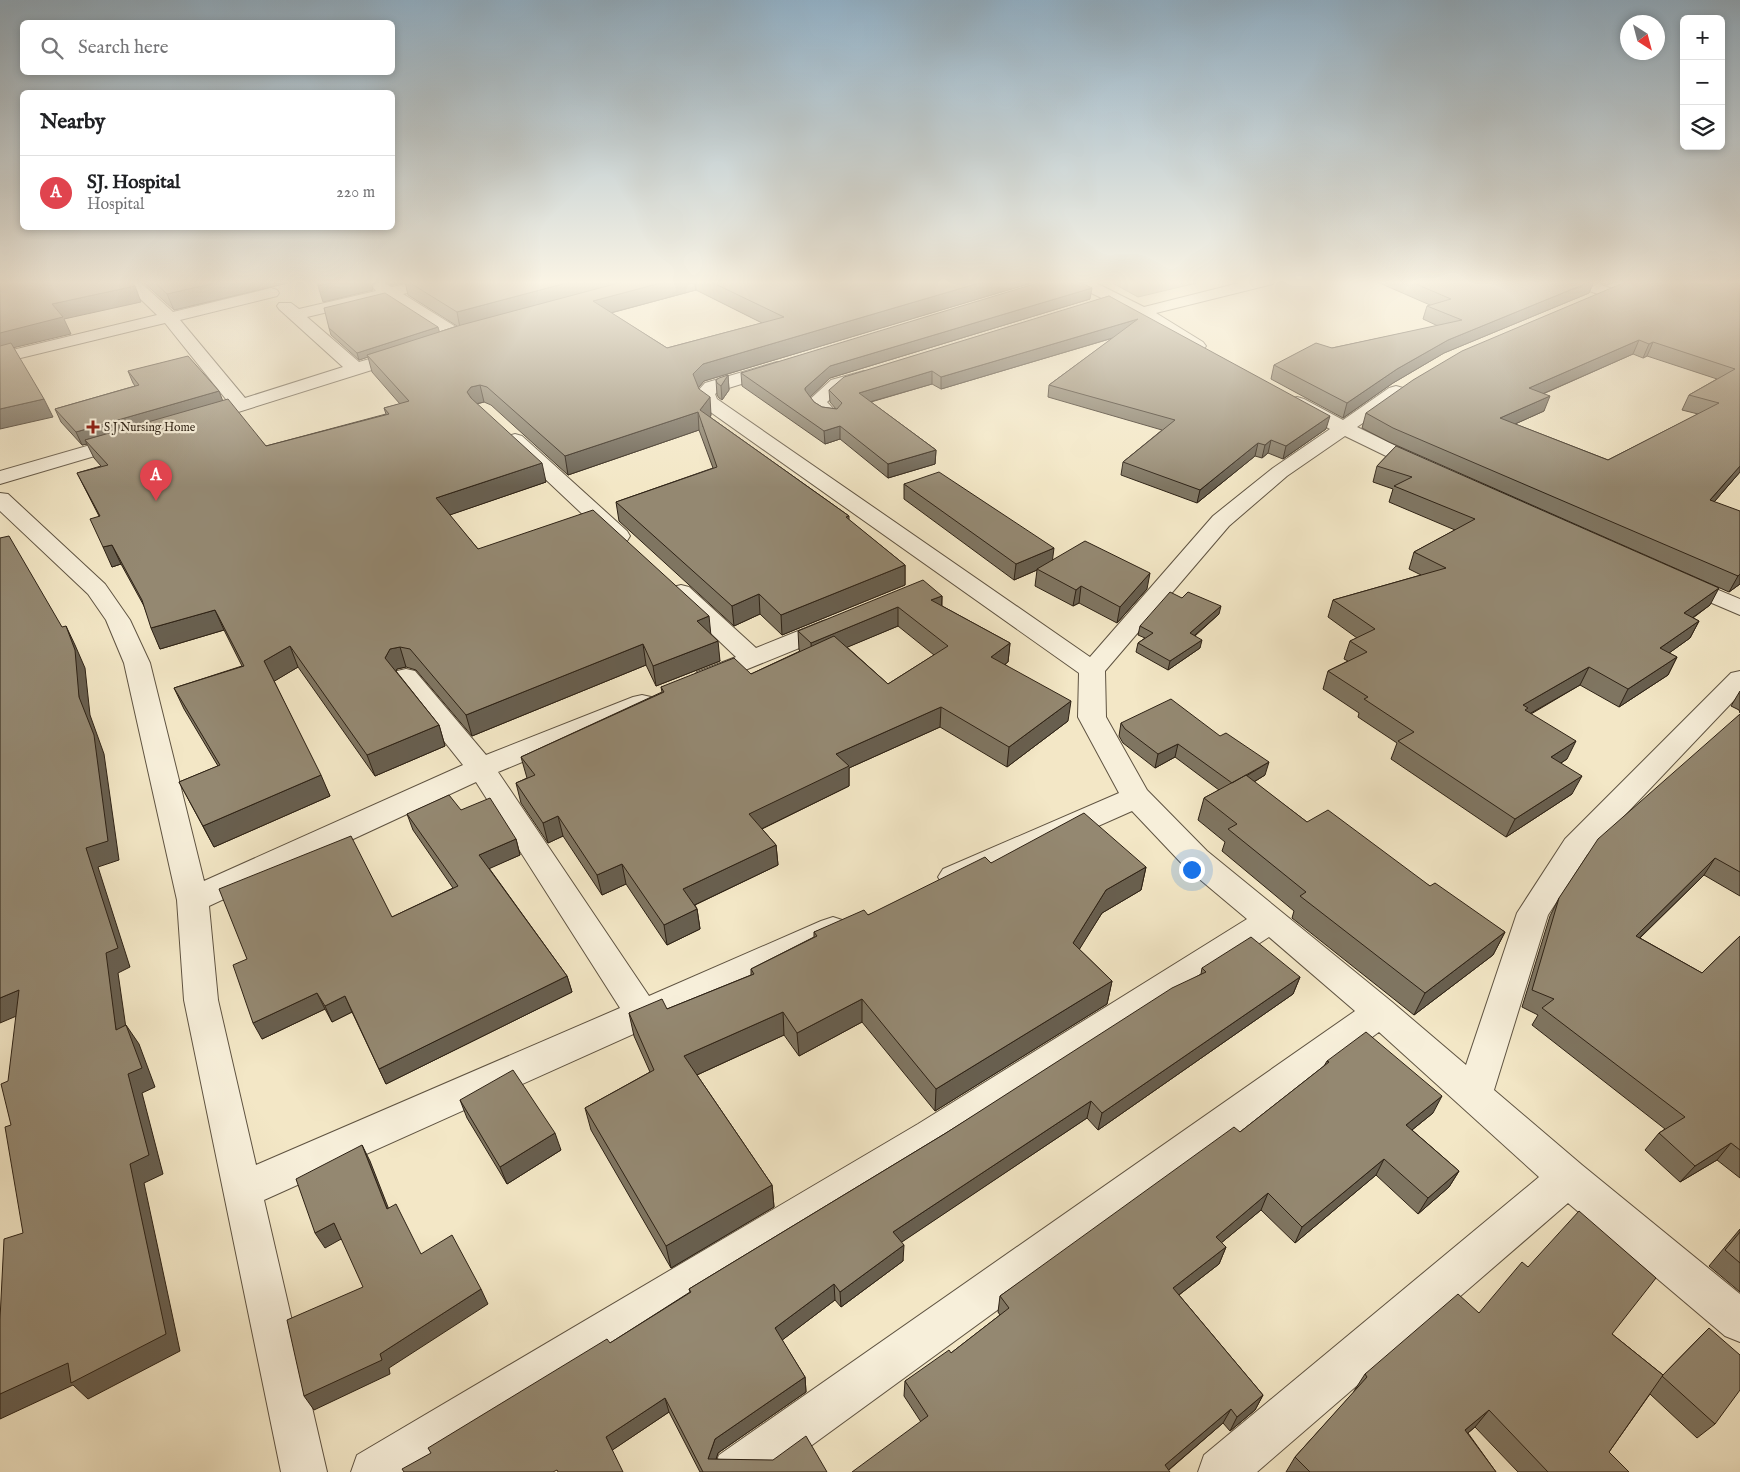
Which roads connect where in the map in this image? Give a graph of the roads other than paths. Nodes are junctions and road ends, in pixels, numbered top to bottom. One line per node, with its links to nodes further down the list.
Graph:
1 (34, 350): 7 (street)
2 (196, 350): 13 (street)
3 (334, 350): 9 (street)
4 (419, 350): 9 (street)
5 (1203, 350): 6 (street)
6 (1213, 356)
7 (0, 358)
8 (796, 361): 24 (street)
9 (357, 370): 13 (street)
10 (882, 370): 14 (street)
11 (1410, 384): 17 (street)
12 (1279, 393): 17 (street)
13 (242, 406): 15 (street)
14 (830, 416)
15 (186, 422)
16 (498, 424): 22 (street)
17 (1346, 429): 19 (street); 30 (street)
18 (139, 436): 20 (street)
19 (1444, 476)
20 (0, 478)
21 (0, 499): 36 (street)
22 (636, 551)
23 (1659, 572): 27 (street)
24 (956, 574): 26 (street); 30 (street)
25 (665, 578): 29 (street)
26 (928, 586)
27 (1740, 608)
28 (854, 616): 29 (street)
29 (753, 659): 33 (street)
30 (1092, 670): 34 (street)
31 (406, 677): 33 (street)
32 (1740, 679): 41 (street)
33 (481, 768): 36 (street); 40 (street)
34 (1136, 797): 35 (street); 38 (street)
35 (926, 889)
36 (193, 900): 43 (street)
37 (862, 918): 40 (street)
38 (1271, 920): 39 (street); 46 (street)
39 (1380, 1012): 41 (street); 47 (street)
40 (642, 1014): 43 (street)
41 (1474, 1096): 42 (street)
42 (1568, 1178): 44 (street); 48 (street)
43 (243, 1190): 45 (street)
44 (1740, 1321)
45 (304, 1472)
46 (374, 1472)
47 (736, 1472)
48 (1221, 1472)

